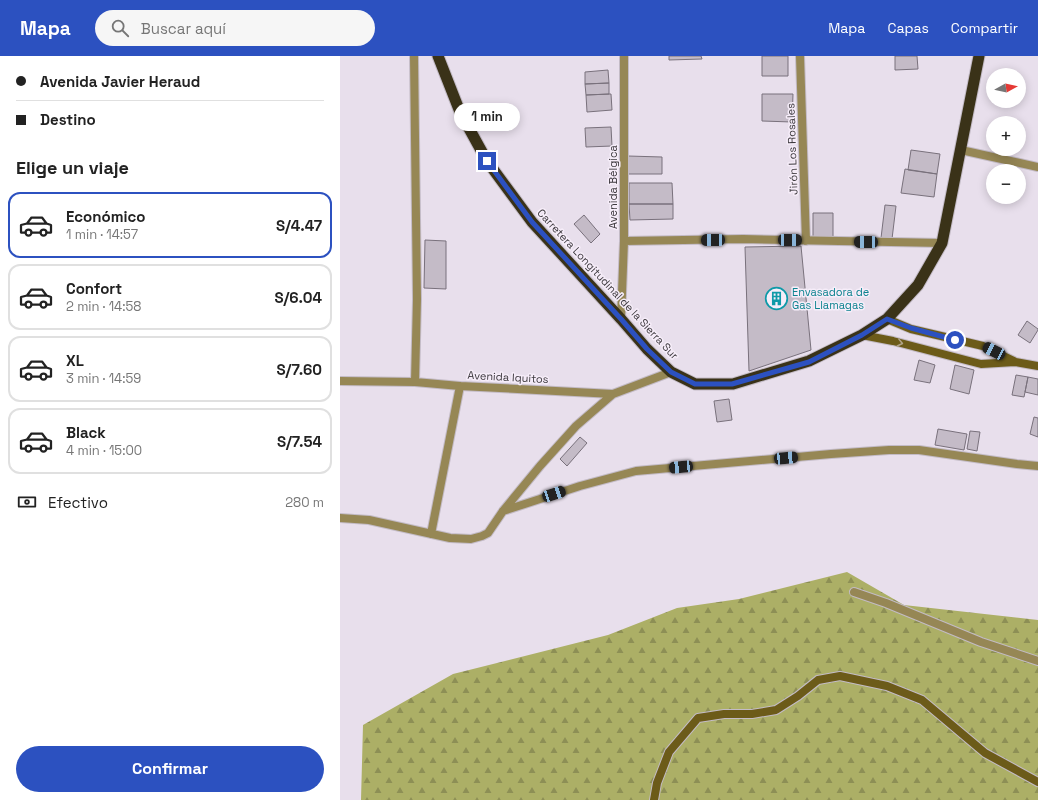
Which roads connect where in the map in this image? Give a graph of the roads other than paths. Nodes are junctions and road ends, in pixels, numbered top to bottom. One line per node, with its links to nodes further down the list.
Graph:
1 (414, 56): 18 (street)
2 (438, 56): 11 (highway, Carretera Longitudinal de la Sierra Sur)
3 (624, 56): 8 (street, Avenida Bélgica)
4 (800, 56): 9 (street, Jirón Los Rosales)
5 (979, 56): 6 (highway, Carretera Longitudinal de la Sierra Sur)
6 (961, 150): 7 (street); 10 (highway, Carretera Longitudinal de la Sierra Sur)
7 (1038, 167)
8 (624, 241): 9 (street); 11 (street, Avenida Bélgica)
9 (806, 241): 10 (street)
10 (942, 243): 12 (highway, Carretera Longitudinal de la Sierra Sur)
11 (621, 319): 16 (highway, Carretera Longitudinal de la Sierra Sur)
12 (887, 319): 13 (highway, Carretera Longitudinal de la Sierra Sur); 14 (main road)
13 (862, 335): 14 (main road, one-way to 14); 16 (highway, Carretera Longitudinal de la Sierra Sur)
14 (1014, 362): 15 (main road)
15 (1038, 366)
16 (671, 372): 20 (street, Avenida Iquitos)
17 (340, 382): 18 (street, Avenida Iquitos)
18 (415, 382): 19 (street, Avenida Iquitos)
19 (460, 386): 20 (street, Avenida Iquitos); 24 (street)
20 (613, 394): 22 (street)
21 (1038, 466): 22 (street)
22 (503, 511): 24 (street)
23 (340, 518): 24 (street)
24 (431, 534)
25 (854, 592): 26 (street)
26 (1038, 661)
27 (1038, 782): 28 (main road)
28 (654, 800)

